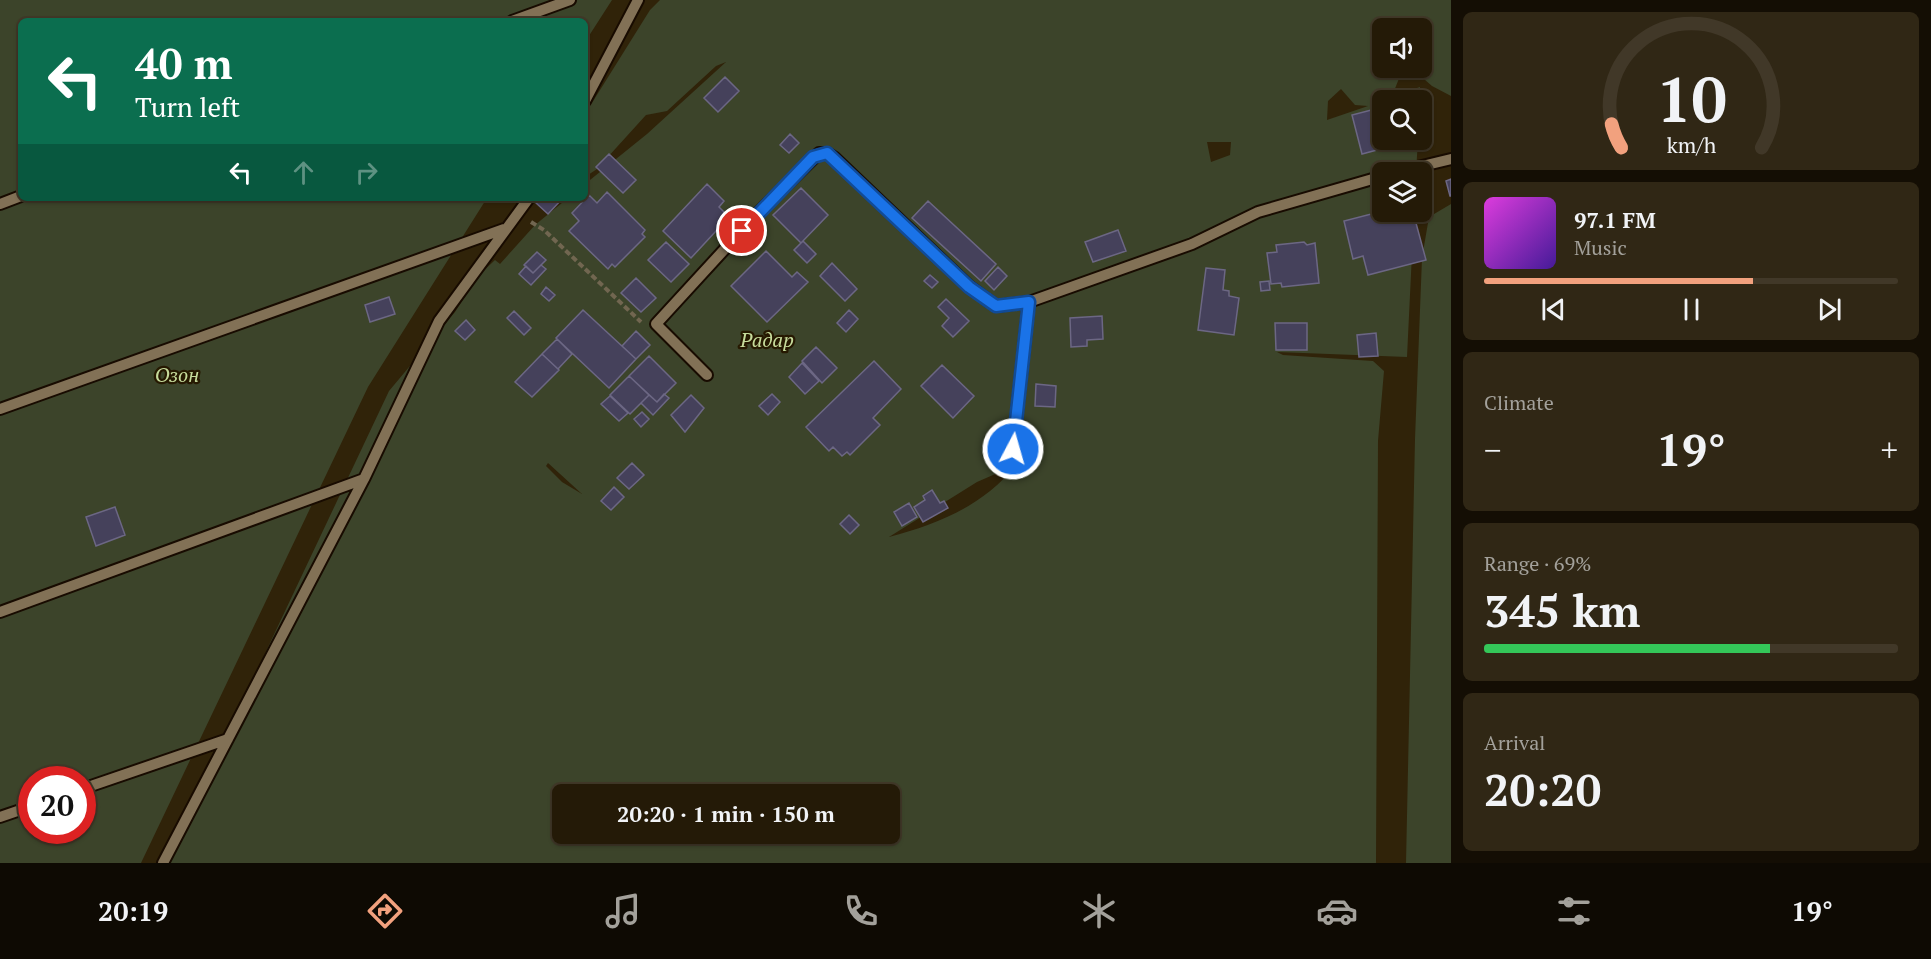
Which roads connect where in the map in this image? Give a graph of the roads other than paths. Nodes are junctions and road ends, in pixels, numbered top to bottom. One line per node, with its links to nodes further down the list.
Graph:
1 (570, 0): 3 (lane)
2 (638, 0): 4 (lane)
3 (520, 18)
4 (588, 95)
5 (1451, 159): 6 (lane)
6 (1432, 164)
7 (1372, 179): 12 (lane)
8 (18, 197): 10 (lane)
9 (527, 201): 11 (lane)
10 (0, 204)
11 (504, 229): 14 (lane); 16 (lane)
12 (1029, 302): 13 (lane); 15 (lane)
13 (707, 375)
14 (0, 409)
15 (1013, 449)
16 (364, 479): 17 (lane); 18 (lane)
17 (0, 612)
18 (228, 739): 19 (lane); 22 (lane)
19 (96, 784)
20 (18, 811): 21 (lane)
21 (0, 817)
22 (163, 863)

